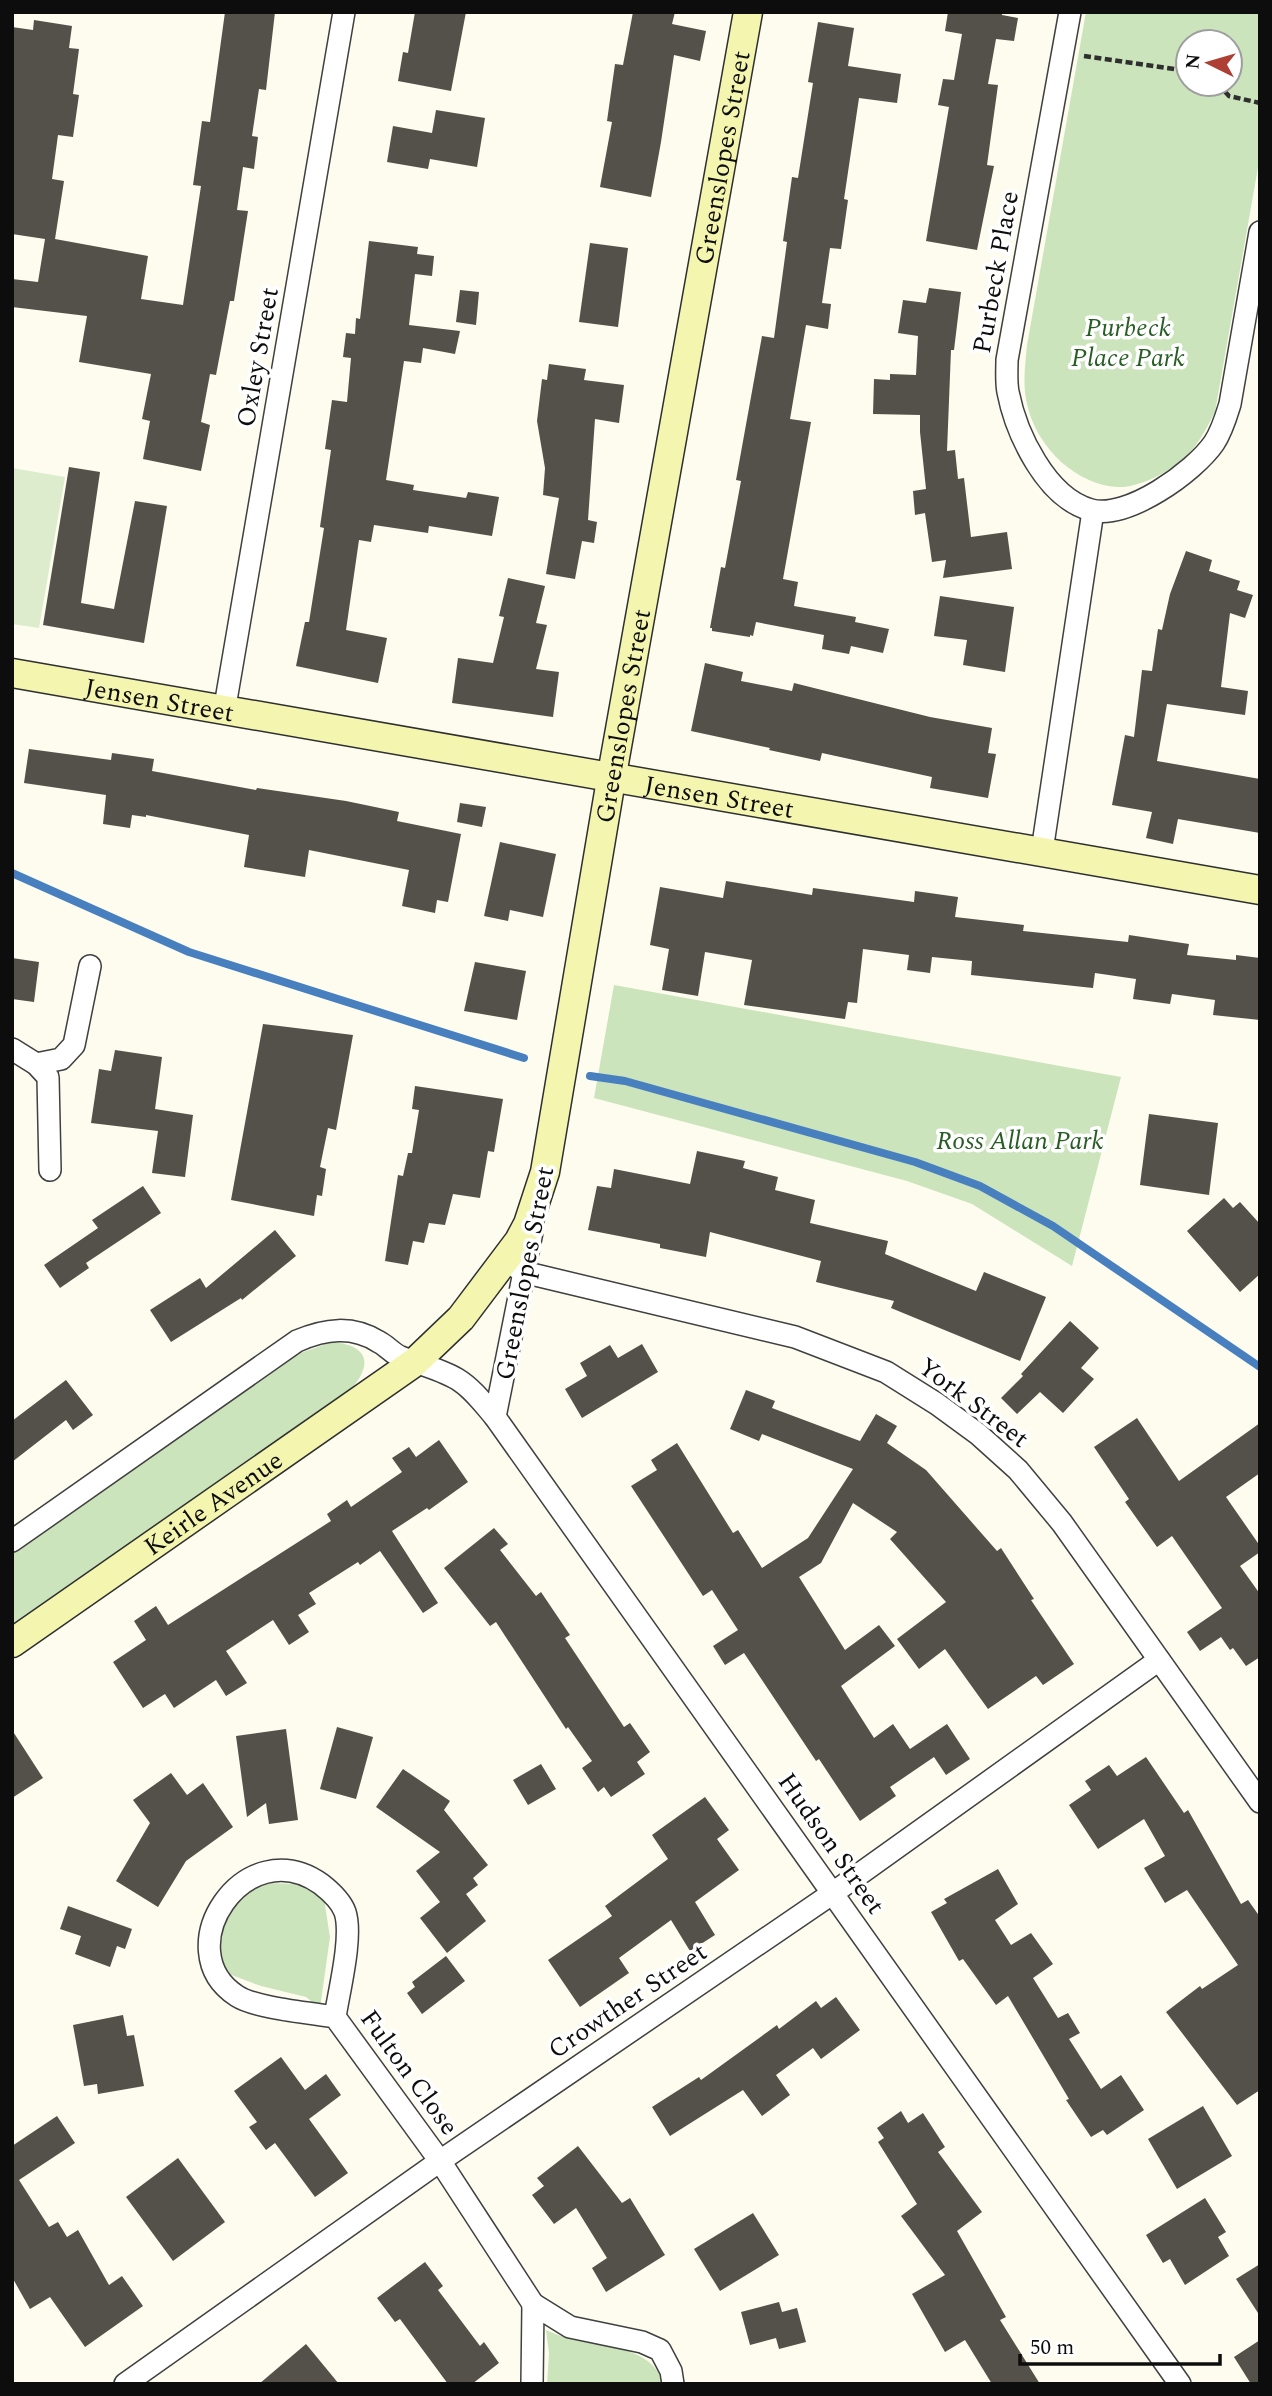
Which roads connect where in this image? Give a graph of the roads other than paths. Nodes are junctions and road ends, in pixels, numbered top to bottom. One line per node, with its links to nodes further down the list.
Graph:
1 (344, 12): 7 (street, Oxley Street)
2 (748, 12): 8 (street, Greenslopes Street)
3 (1070, 12): 5 (street, Purbeck Place)
4 (1260, 232): 5 (street)
5 (1093, 511): 9 (street)
6 (12, 673): 7 (street, Jensen Street)
7 (224, 712): 8 (street, Jensen Street)
8 (611, 780): 9 (street, Jensen Street); 15 (street, Greenslopes Street)
9 (1042, 851): 10 (street, Jensen Street)
10 (1260, 890)
11 (90, 967): 13 (street)
12 (12, 1049): 13 (street)
13 (36, 1064): 14 (street)
14 (50, 1170)
15 (545, 1172): 16 (street, Keirle Avenue)
16 (514, 1266): 17 (street, Keirle Avenue); 18 (street, Greenslopes Street); 21 (street, York Street)
17 (415, 1362): 18 (street, Hudson Street); 19 (street); 20 (street, Keirle Avenue)
18 (495, 1417): 23 (street, Hudson Street)
19 (12, 1541)
20 (12, 1643)
21 (1159, 1660): 22 (street, York Street); 23 (street, Crowther Street)
22 (1260, 1802)
23 (833, 1893): 25 (street, Crowther Street); 30 (street, Hudson Street)
24 (335, 2017): 24 (street, Fulton Close); 25 (street, Fulton Close)
25 (440, 2161): 26 (street, Fulton Close); 27 (street, Crowther Street)
26 (533, 2304): 28 (street); 29 (street)
27 (125, 2384)
28 (533, 2384)
29 (673, 2384)
30 (1180, 2384)

